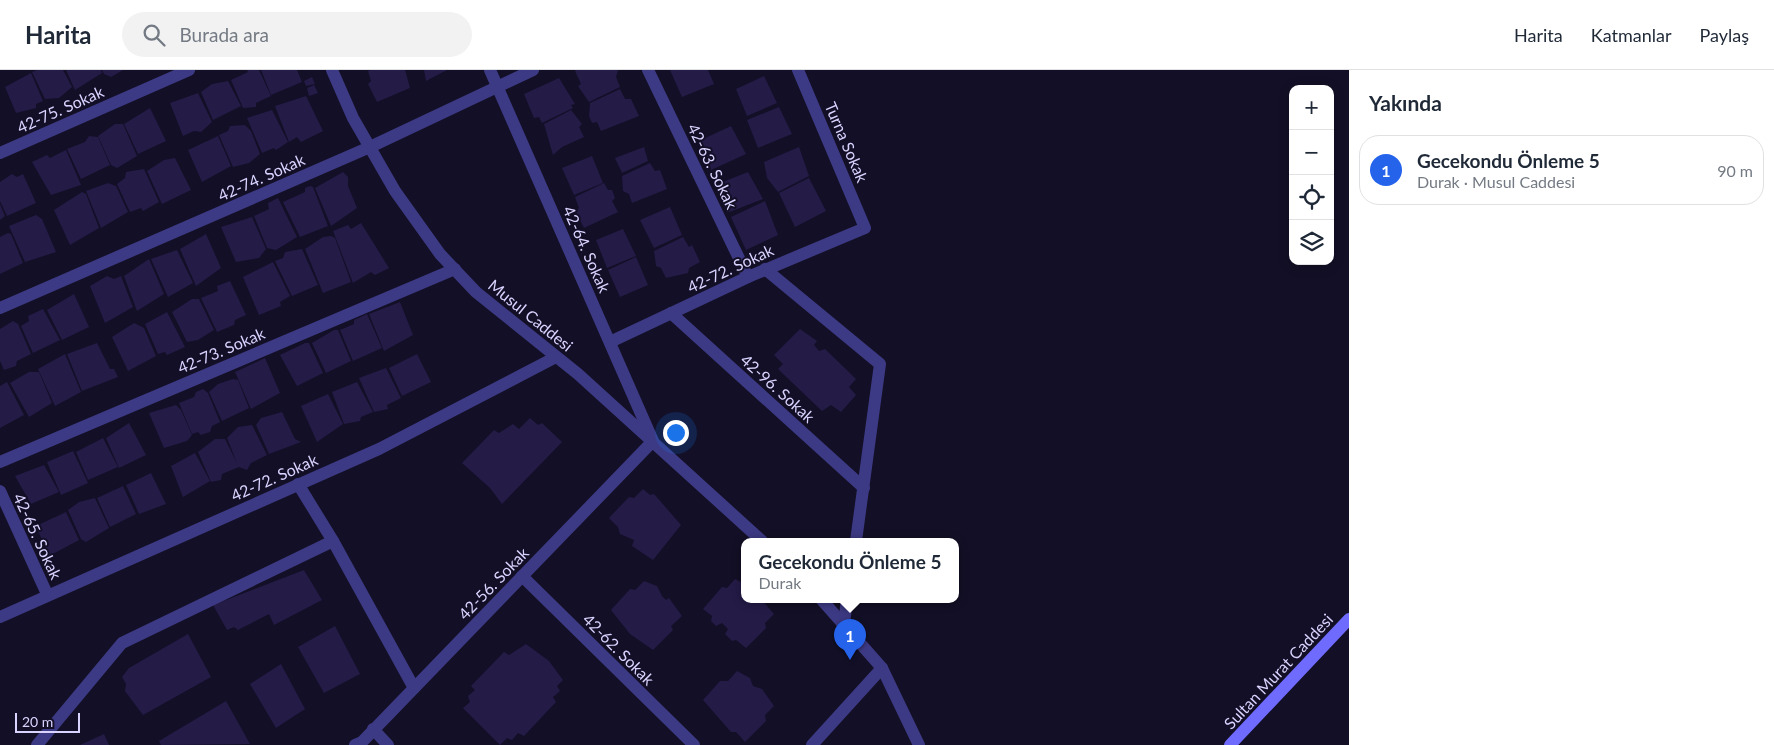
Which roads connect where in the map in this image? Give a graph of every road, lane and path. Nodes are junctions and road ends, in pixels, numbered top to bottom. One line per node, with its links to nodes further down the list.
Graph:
1 (189, 70): 9 (street, 42-75. Sokak)
2 (332, 70): 8 (street, Musul Caddesi)
3 (490, 70): 7 (street, 42-64. Sokak)
4 (533, 70): 7 (street, 42-74. Sokak)
5 (648, 70): 13 (street, 42-63. Sokak)
6 (798, 70): 10 (street, Turna Sokak)
7 (498, 86): 8 (street, 42-74. Sokak); 16 (street, 42-64. Sokak)
8 (370, 147): 11 (street, Musul Caddesi); 14 (street, 42-74. Sokak)
9 (0, 153)
10 (865, 228): 12 (street, 42-72. Sokak)
11 (455, 269): 17 (street, Musul Caddesi); 19 (street, 42-73. Sokak)
12 (765, 269): 13 (street, 42-72. Sokak); 21 (street)
13 (748, 277): 15 (street, 42-72. Sokak)
14 (0, 308)
15 (671, 313): 16 (street, 42-72. Sokak); 21 (street, 42-96. Sokak)
16 (610, 342): 18 (street, 42-64. Sokak)
17 (556, 357): 18 (street, Musul Caddesi); 20 (street, 42-72. Sokak)
18 (653, 441): 23 (street, Musul Caddesi); 26 (street, 42-56. Sokak)
19 (0, 462)
20 (298, 484): 25 (street); 27 (street, 42-72. Sokak)
21 (864, 488): 24 (street)
22 (0, 491): 27 (street, 42-65. Sokak)
23 (759, 538)
24 (856, 538)
25 (333, 541): 34 (street); 36 (street)
26 (522, 576): 34 (street, 42-56. Sokak); 39 (street, 42-62. Sokak)
27 (47, 594): 30 (street, 42-72. Sokak)
28 (825, 603): 32 (street)
29 (847, 603): 32 (street)
30 (0, 617)
31 (1349, 619): 42 (street, Sultan Murat Caddesi)
32 (844, 624): 33 (street)
33 (882, 668): 40 (street); 41 (street)
34 (414, 688): 35 (street, 42-56. Sokak)
35 (374, 729): 37 (street, 42-56. Sokak); 38 (street)
36 (37, 745)
37 (355, 745)
38 (388, 745)
39 (694, 745)
40 (812, 745)
41 (919, 745)
42 (1230, 745)

